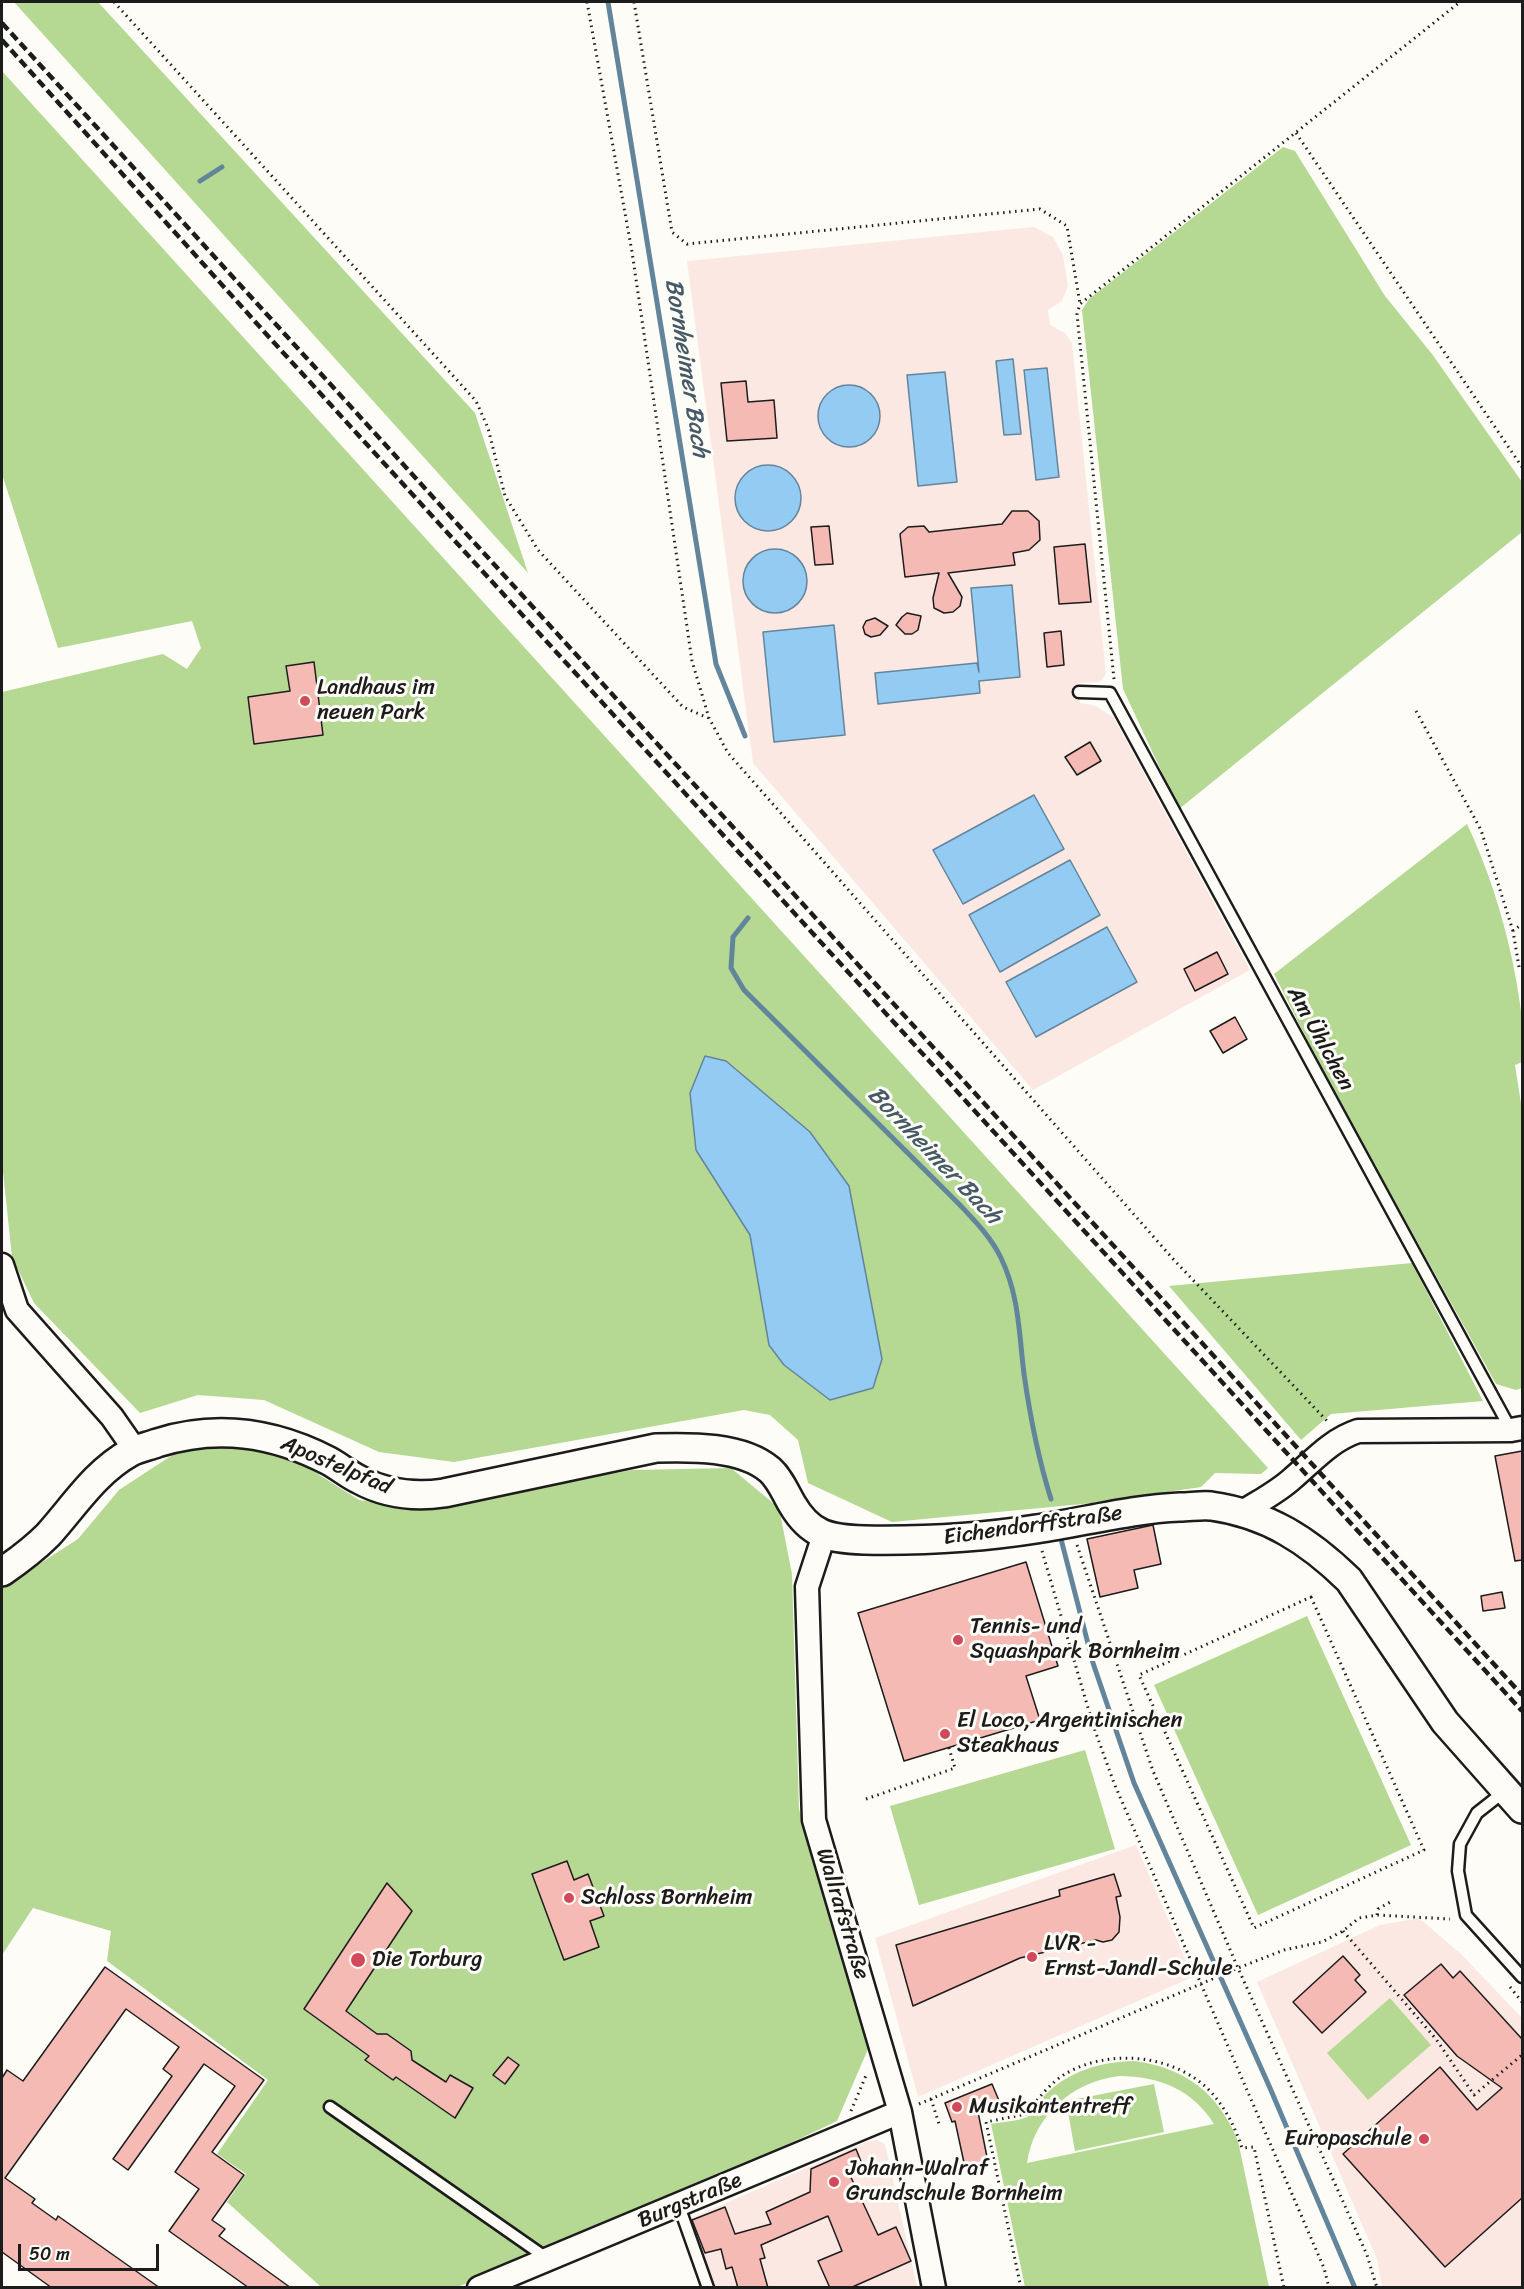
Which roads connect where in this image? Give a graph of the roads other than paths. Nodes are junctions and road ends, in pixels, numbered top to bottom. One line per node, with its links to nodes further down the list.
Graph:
1 (1079, 692): 4 (lane, Am Ühlchen)
2 (2, 1265): 3 (street)
3 (9, 1309): 5 (street)
4 (1517, 1429): 6 (street)
5 (135, 1450): 7 (street, Apostelpfad); 8 (street, Apostelpfad)
6 (1241, 1513): 7 (street, Eichendorffstraße); 9 (street, Eichendorffstraße)
7 (824, 1535): 12 (street, Wallrafstraße)
8 (2, 1572)
9 (1514, 1800): 10 (lane)
10 (1522, 1977)
11 (330, 2107): 14 (lane)
12 (900, 2112): 13 (street, Burgstraße); 17 (street, Wallrafstraße)
13 (679, 2206): 14 (street, Burgstraße); 16 (lane)
14 (548, 2259): 15 (street, Burgstraße)
15 (479, 2288)
16 (708, 2288)
17 (934, 2288)

